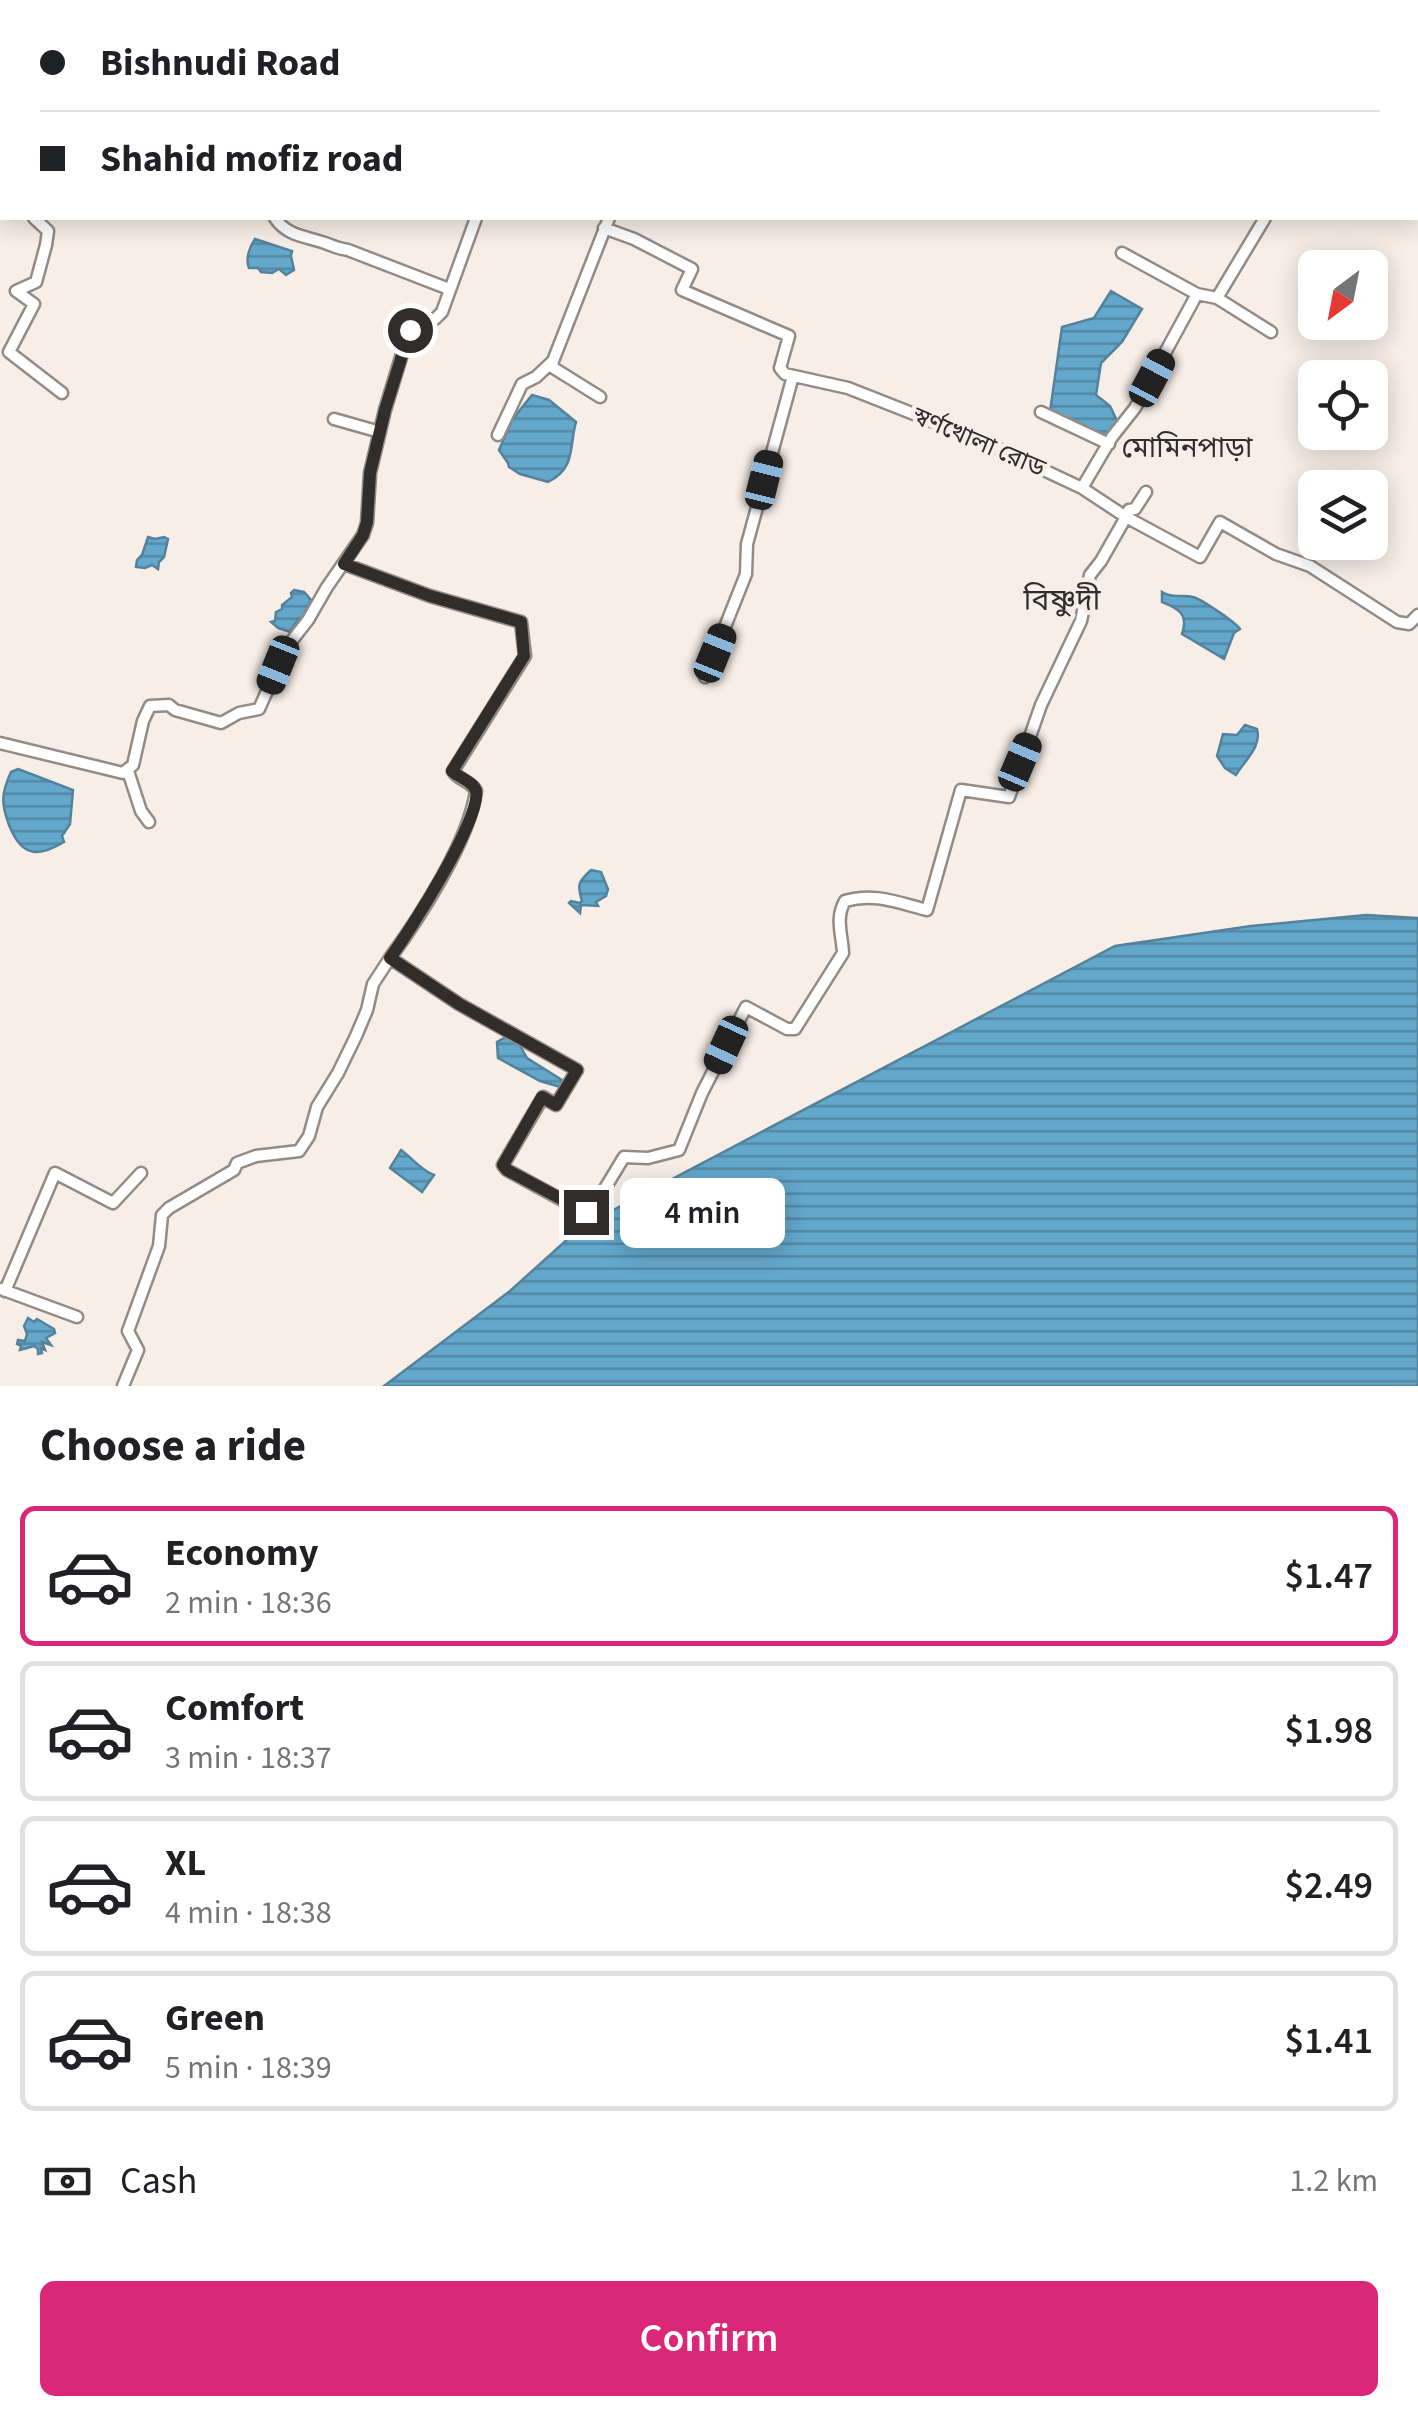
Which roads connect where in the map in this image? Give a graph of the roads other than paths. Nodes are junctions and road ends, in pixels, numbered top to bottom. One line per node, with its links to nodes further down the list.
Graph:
1 (36, 220): 13 (street)
2 (277, 220): 7 (street)
3 (475, 220): 7 (street)
4 (1265, 220): 9 (street)
5 (607, 223): 11 (street); 12 (street)
6 (1122, 253): 8 (street)
7 (449, 289): 17 (street)
8 (1197, 294): 9 (street); 19 (street)
9 (1217, 298): 10 (street)
10 (1271, 332)
11 (552, 361): 14 (street); 18 (street)
12 (792, 376): 20 (street, স্বর্ণখোলা রোড); 25 (street)
13 (62, 394)
14 (600, 397)
15 (1042, 412): 19 (street)
16 (334, 418): 17 (street)
17 (380, 432): 23 (street)
18 (498, 435)
19 (1109, 444): 20 (street)
20 (1082, 488): 22 (street, স্বর্ণখোলা রোড)
21 (1146, 492): 22 (street)
22 (1126, 517): 24 (street, স্বর্ণখোলা রোড); 29 (street)
23 (344, 564): 27 (street); 29 (street)
24 (1418, 615)
25 (705, 677)
26 (0, 744): 27 (street)
27 (128, 772): 28 (street)
28 (149, 822)
29 (390, 958): 33 (street)
30 (141, 1173): 31 (street)
31 (2, 1290): 32 (street)
32 (78, 1317)
33 (123, 1386)

